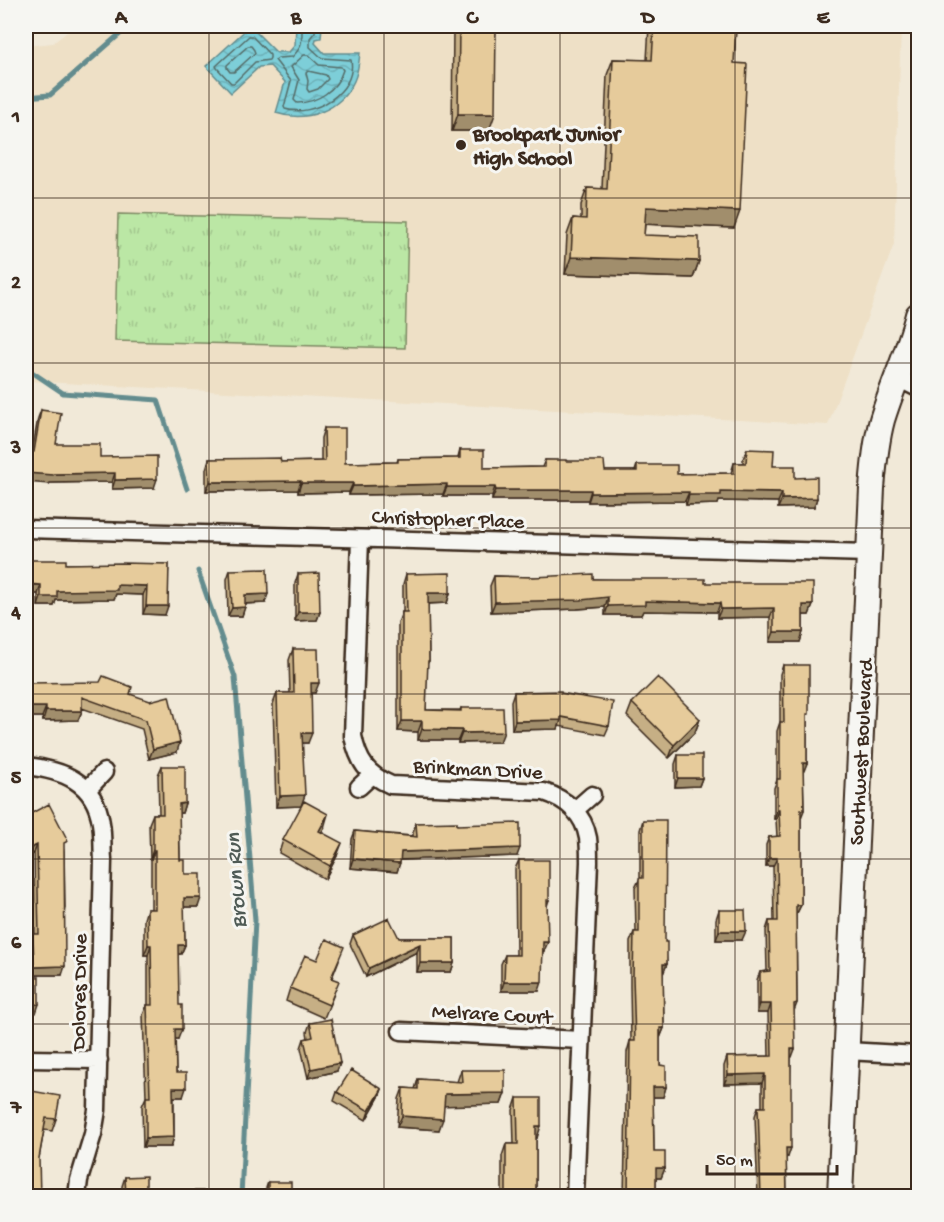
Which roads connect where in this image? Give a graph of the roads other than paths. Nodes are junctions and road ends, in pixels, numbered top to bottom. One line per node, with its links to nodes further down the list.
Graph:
1 (918, 315): 2 (street, Southwest Boulevard)
2 (908, 383): 5 (street, Southwest Boulevard)
3 (26, 529): 4 (street, Christopher Place)
4 (360, 538): 5 (street, Christopher Place); 8 (street)
5 (868, 553): 15 (street, Southwest Boulevard)
6 (26, 766): 10 (street)
7 (104, 772): 10 (street)
8 (372, 775): 9 (street); 12 (street, Brinkman Drive)
9 (360, 787)
10 (88, 789): 18 (street, Dolores Drive)
11 (592, 795): 12 (street)
12 (575, 810): 14 (street)
13 (401, 1031): 14 (street, Melrare Court)
14 (581, 1040): 20 (street)
15 (847, 1051): 16 (street); 21 (street, Southwest Boulevard)
16 (918, 1055)
17 (26, 1059): 18 (street)
18 (99, 1060): 19 (street, Dolores Drive)
19 (77, 1197)
20 (575, 1197)
21 (840, 1197)

